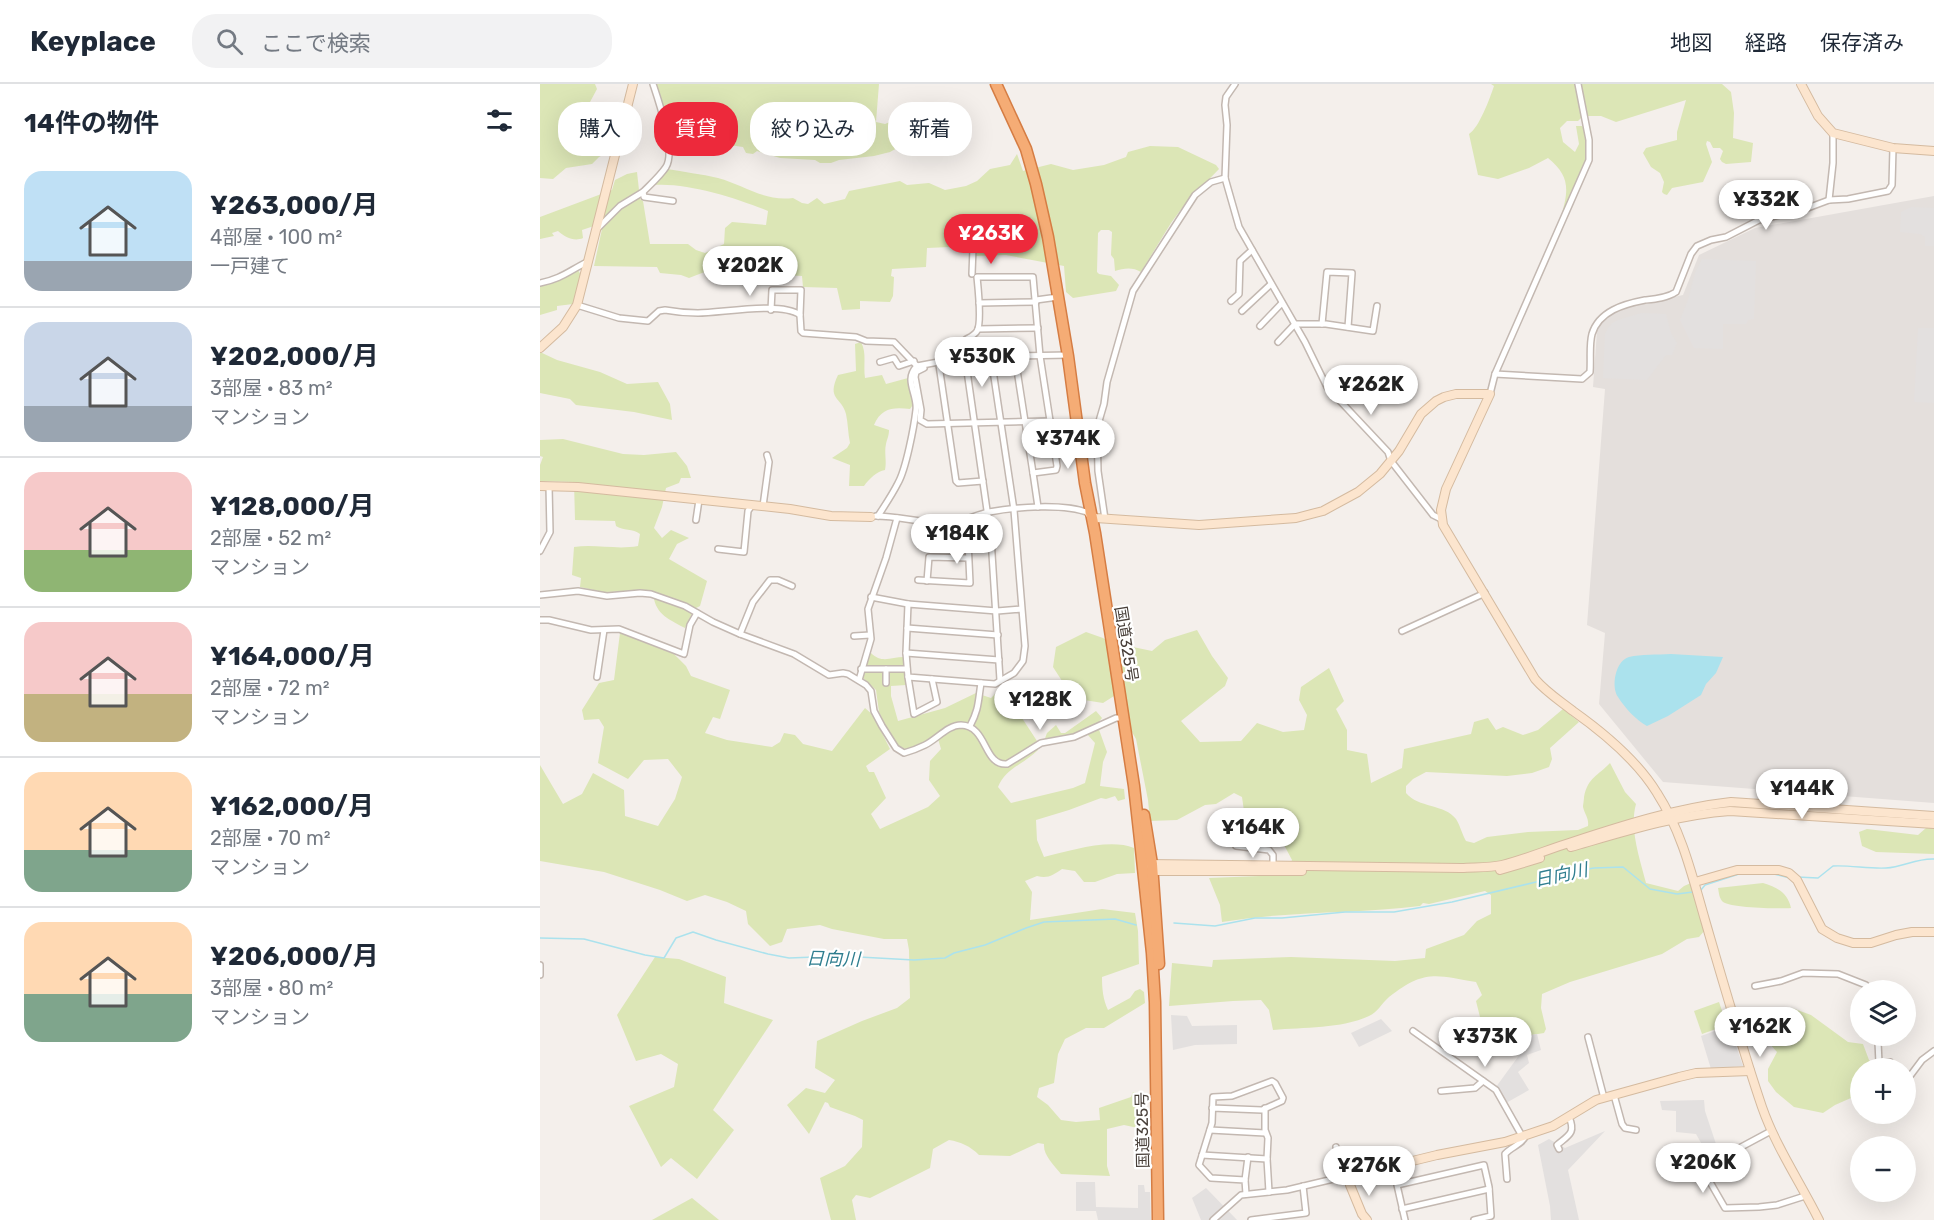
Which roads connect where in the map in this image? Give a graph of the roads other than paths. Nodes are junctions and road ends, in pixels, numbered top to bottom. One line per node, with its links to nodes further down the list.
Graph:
1 (633, 84): 15 (street)
2 (653, 84): 12 (street)
3 (996, 84): 22 (highway, 国道325号)
4 (1002, 84): 22 (highway, 国道325号)
5 (1235, 84): 11 (street)
6 (1578, 84): 49 (street)
7 (1801, 84): 8 (street)
8 (1833, 133): 9 (street); 13 (street)
9 (1893, 148): 10 (street); 13 (street)
10 (1934, 151)
11 (1225, 178): 17 (street); 68 (street)
12 (643, 192): 14 (street); 15 (street)
13 (1829, 200): 49 (street)
14 (673, 201)
15 (595, 232): 18 (street)
16 (973, 248): 19 (street)
17 (1252, 250): 21 (street); 24 (street)
18 (587, 262): 20 (street); 27 (street)
19 (972, 275): 23 (street); 25 (street)
20 (540, 283)
21 (1271, 284): 26 (street); 30 (street)
22 (1060, 297): 23 (street); 40 (highway, 国道325号)
23 (1036, 301): 25 (street); 36 (street)
24 (1231, 301)
25 (980, 303): 37 (street)
26 (1282, 303): 32 (street); 34 (street)
27 (576, 305): 29 (street); 39 (street)
28 (1377, 306): 35 (street)
29 (771, 310): 31 (street); 31 (street)
30 (1242, 311)
31 (800, 315): 47 (street)
32 (1295, 324): 33 (street); 38 (street); 57 (street)
33 (1322, 324): 35 (street); 35 (street)
34 (1260, 326)
35 (1348, 327)
36 (1038, 328): 37 (street); 41 (street)
37 (978, 329): 42 (street)
38 (1278, 342)
39 (540, 348)
40 (1070, 355): 41 (street); 68 (highway, 国道325号)
41 (1040, 356): 44 (street); 51 (street)
42 (965, 357): 43 (street); 45 (street); 54 (street)
43 (991, 357): 44 (street); 52 (street)
44 (1015, 357): 53 (street)
45 (945, 360): 47 (street); 48 (street)
46 (880, 362): 47 (street)
47 (915, 364): 67 (street)
48 (939, 365): 55 (street); 55 (street)
49 (1495, 374): 50 (street)
50 (1490, 394): 57 (street); 70 (street)
51 (1050, 421): 53 (street); 58 (street)
52 (1001, 422): 53 (street); 54 (street); 65 (street)
53 (1025, 422): 58 (street)
54 (975, 423): 55 (street); 59 (street)
55 (949, 424): 59 (street)
56 (767, 455): 63 (street)
57 (1391, 461): 68 (street); 70 (street)
58 (1034, 473): 64 (street)
59 (983, 481): 66 (street)
60 (544, 486): 61 (street); 74 (street)
61 (699, 500): 62 (street); 71 (street)
62 (752, 505): 63 (street); 73 (street)
63 (763, 506): 67 (street)
64 (1038, 507): 65 (street); 68 (street)
65 (1014, 510): 66 (street); 83 (street)
66 (988, 512): 72 (street); 84 (street)
67 (875, 516): 69 (street)
68 (1096, 517): 106 (highway, 国道325号); 112 (highway, 国道325号)
69 (897, 518): 72 (street); 81 (street)
70 (1441, 519): 79 (street)
71 (696, 520)
72 (967, 520): 75 (street)
73 (718, 549)
74 (540, 551)
75 (968, 558): 77 (street); 77 (street)
76 (918, 580): 77 (street)
77 (927, 581)
78 (792, 586): 90 (street)
79 (1485, 593): 89 (street); 109 (street)
80 (540, 595): 85 (street)
81 (872, 597): 82 (street); 91 (street)
82 (908, 604): 84 (street); 87 (street)
83 (1022, 609): 84 (street); 103 (street)
84 (997, 611): 92 (street)
85 (697, 613): 88 (street); 90 (street)
86 (540, 620): 88 (street)
87 (907, 628): 92 (street); 94 (street)
88 (604, 630): 99 (street)
89 (1402, 631)
90 (740, 634): 102 (street)
91 (870, 635): 93 (street); 96 (street)
92 (998, 635): 95 (street)
93 (854, 636)
94 (906, 653): 95 (street); 98 (street)
95 (999, 660): 103 (street)
96 (861, 669): 97 (street); 102 (street)
97 (886, 669): 98 (street); 104 (street)
98 (907, 669): 100 (street)
99 (597, 677)
100 (908, 677): 101 (street); 101 (street)
101 (932, 679): 105 (street)
102 (859, 680): 107 (street)
103 (1000, 680): 105 (street)
104 (886, 683)
105 (981, 683): 107 (street)
106 (1124, 718): 107 (street); 112 (highway, 国道325号)
107 (970, 726)
108 (1934, 816): 109 (street)
109 (1671, 817): 110 (street); 113 (street); 114 (street)
110 (1934, 824)
111 (1236, 846): 113 (street)
112 (1148, 868): 113 (street); 152 (highway, 国道325号); 153 (highway, 国道325号)
113 (1273, 868)
114 (1695, 884): 115 (street); 124 (street)
115 (1934, 932)
116 (540, 965): 117 (street)
117 (540, 975)
118 (1853, 980): 119 (street)
119 (1755, 986)
120 (1413, 1031): 125 (street)
121 (1588, 1037): 128 (street)
122 (1934, 1051): 123 (street)
123 (1916, 1068)
124 (1750, 1071): 127 (street); 134 (street)
125 (1483, 1081): 126 (street); 136 (street)
126 (1441, 1091)
127 (1614, 1095): 128 (street); 133 (street)
128 (1604, 1098): 131 (street)
129 (1212, 1108): 130 (street); 130 (street); 132 (street)
130 (1265, 1108): 135 (street)
131 (1569, 1118): 136 (street); 138 (street)
132 (1210, 1130): 135 (street); 139 (street)
133 (1636, 1130)
134 (1772, 1131): 149 (street); 149 (street)
135 (1265, 1133): 141 (street)
136 (1524, 1136): 142 (street); 143 (street)
137 (1336, 1147): 142 (street)
138 (1559, 1149)
139 (1202, 1155): 140 (street); 144 (street)
140 (1248, 1157): 141 (street); 144 (street)
141 (1267, 1159): 147 (street)
142 (1348, 1178): 145 (street); 156 (street)
143 (1507, 1179)
144 (1245, 1180): 148 (street)
145 (1303, 1186): 147 (street); 151 (street)
146 (1489, 1189): 150 (street); 150 (street); 158 (street)
147 (1269, 1192): 148 (street)
148 (1246, 1194): 154 (street)
149 (1805, 1196): 159 (street)
150 (1402, 1209): 157 (street)
151 (1295, 1217): 155 (street)
152 (1158, 1220)
153 (1164, 1220)
154 (1213, 1220)
155 (1251, 1220)
156 (1367, 1220)
157 (1405, 1220)
158 (1474, 1220)
159 (1819, 1220)

